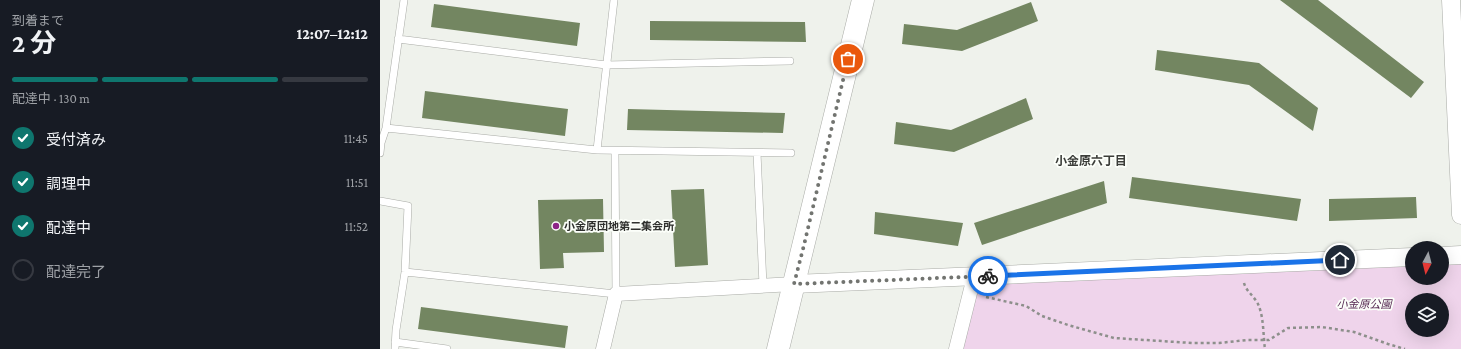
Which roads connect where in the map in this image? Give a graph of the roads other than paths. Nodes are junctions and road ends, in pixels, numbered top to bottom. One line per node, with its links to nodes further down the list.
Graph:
1 (404, 0): 5 (lane)
2 (614, 0): 7 (lane)
3 (863, 0): 20 (main road)
4 (1451, 0): 15 (street)
5 (398, 39): 7 (lane); 8 (lane)
6 (790, 61): 7 (lane)
7 (606, 65): 9 (lane)
8 (386, 128): 9 (lane); 11 (lane)
9 (597, 150): 10 (lane)
10 (615, 151): 12 (lane); 23 (lane)
11 (380, 153)
12 (757, 153): 13 (lane); 21 (lane)
13 (791, 153)
14 (380, 201): 19 (lane)
15 (1461, 215)
16 (1461, 255): 17 (street)
17 (1449, 256)
18 (1405, 257): 22 (street)
19 (405, 272): 23 (lane); 24 (lane)
20 (794, 284): 21 (street); 22 (street); 27 (main road)
21 (763, 285): 23 (street)
22 (972, 285): 28 (street)
23 (616, 294): 26 (street)
24 (395, 345): 25 (lane)
25 (447, 349)
26 (603, 349)
27 (778, 349)
28 (956, 349)

